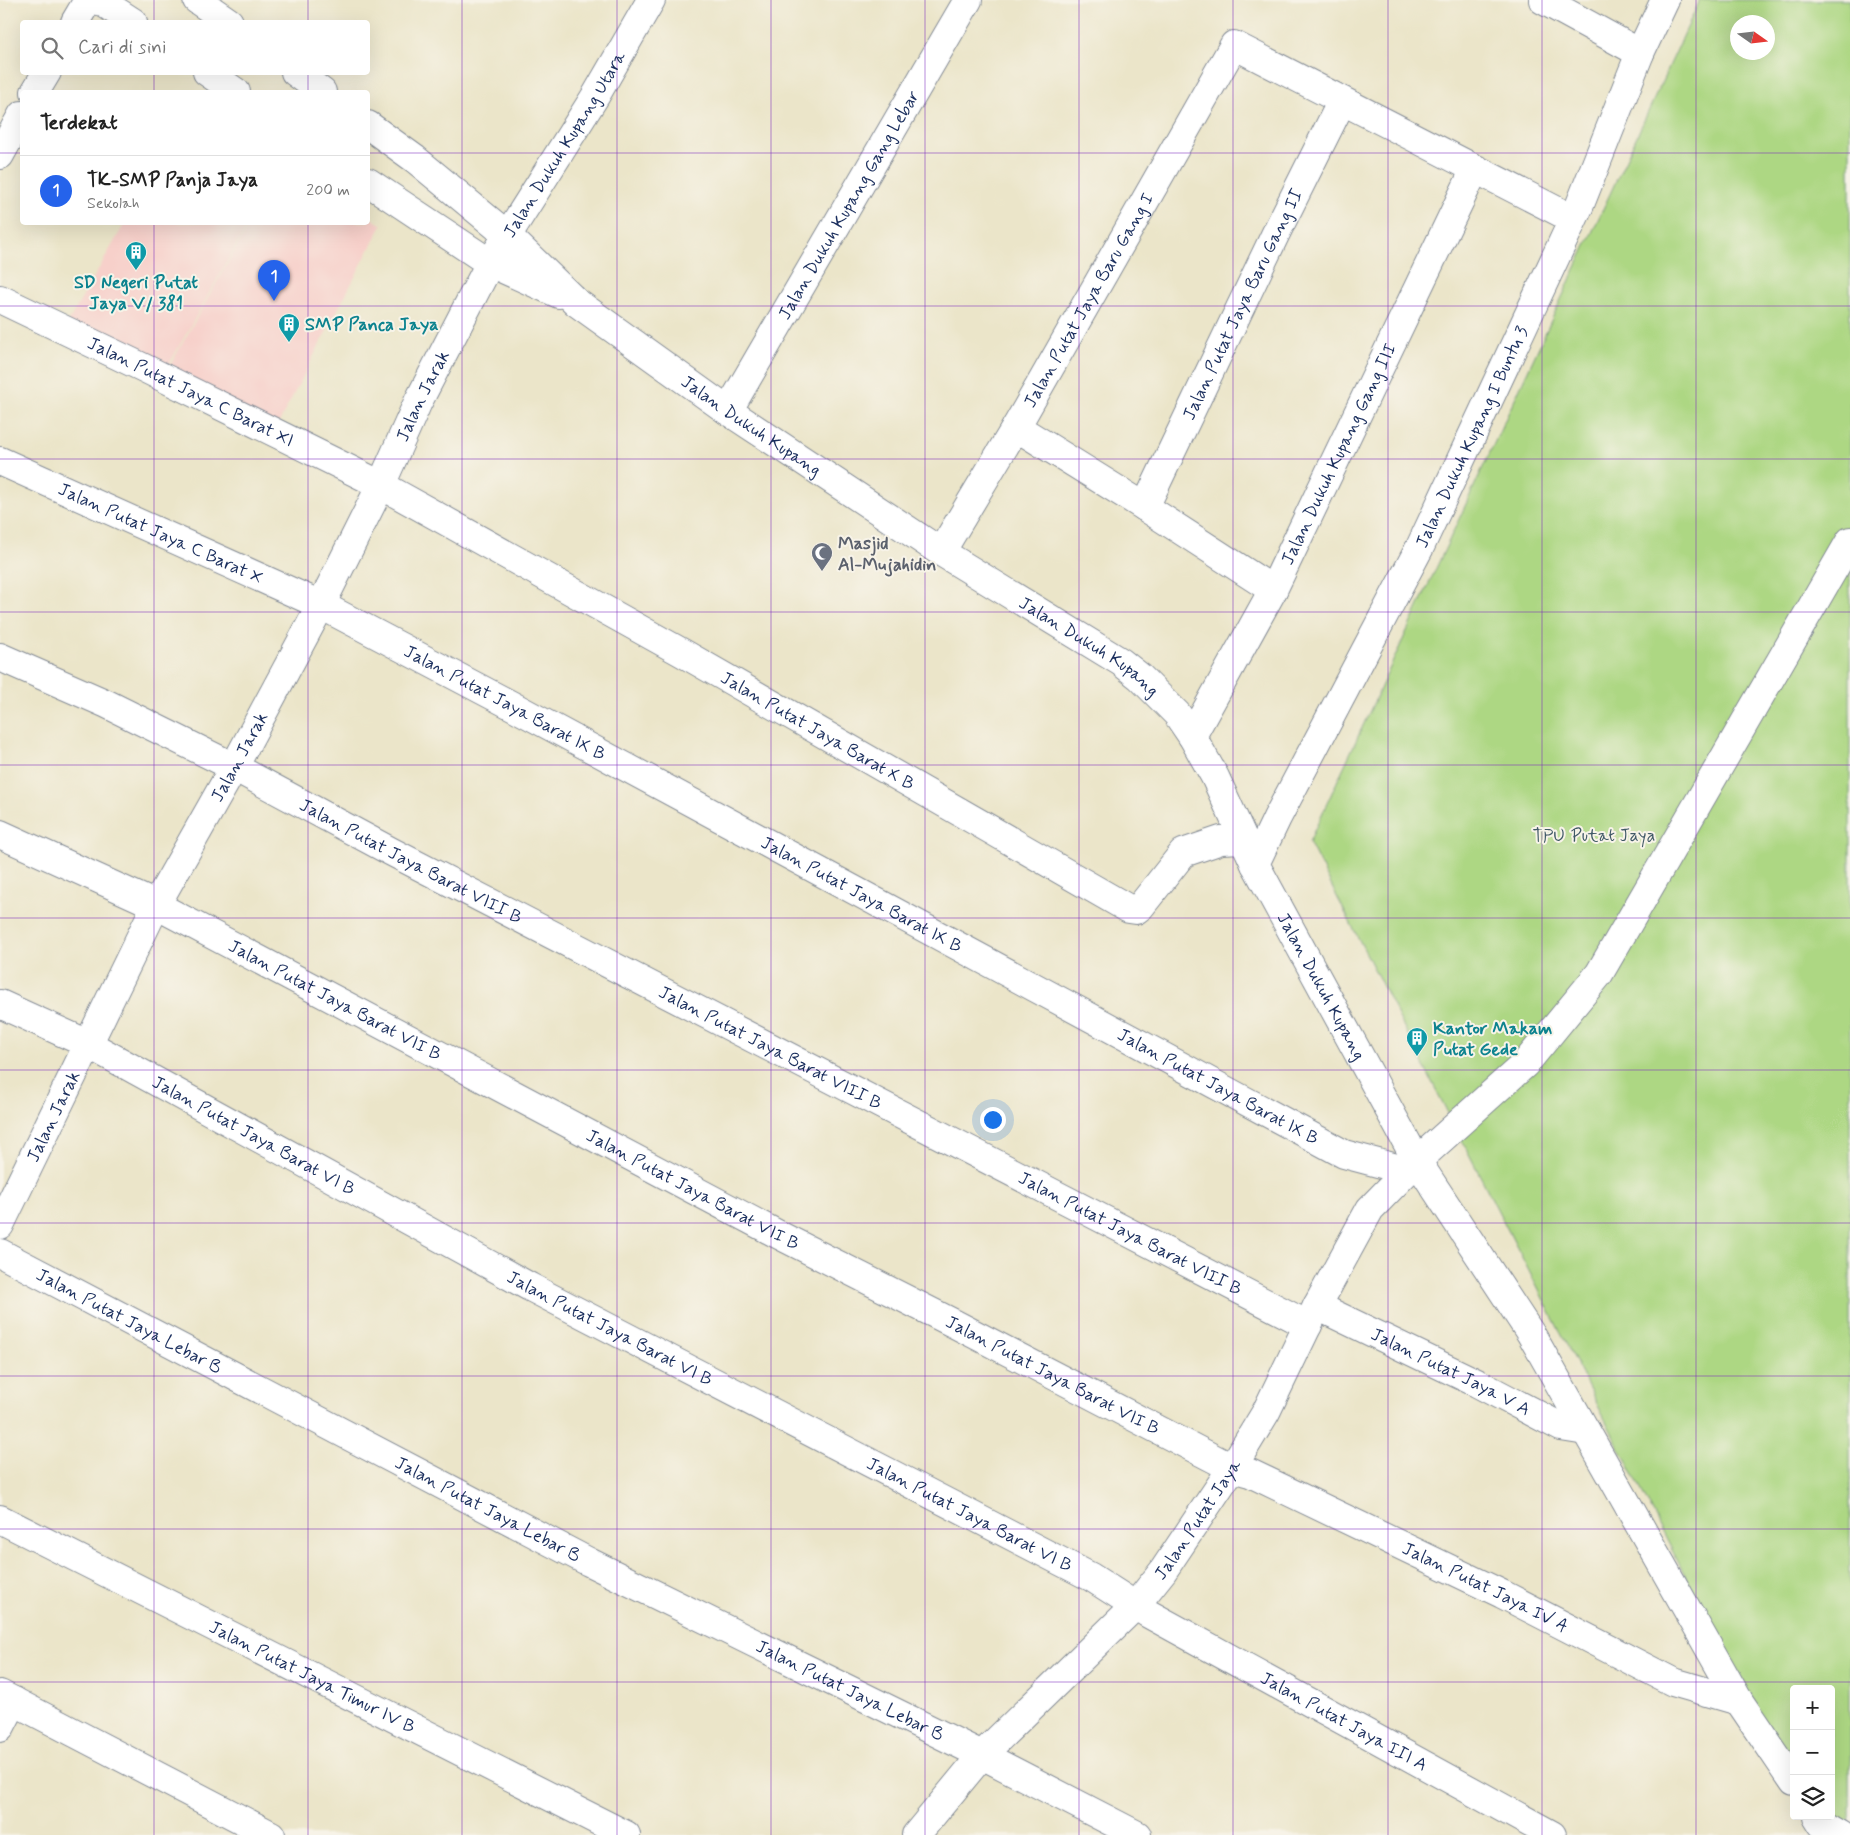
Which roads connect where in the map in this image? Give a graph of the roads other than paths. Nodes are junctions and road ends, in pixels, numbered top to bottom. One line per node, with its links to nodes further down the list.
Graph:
1 (88, 0): 8 (street)
2 (99, 0): 9 (street)
3 (197, 0): 10 (street)
4 (651, 0): 25 (street, Jalan Dukuh Kupang Utara)
5 (968, 0): 30 (street, Jalan Dukuh Kupang Gang Lebar)
6 (1542, 0): 11 (street)
7 (1665, 0): 11 (street, Jalan Dukuh Kupang I Buntu 3)
8 (76, 20)
9 (130, 20)
10 (226, 20)
11 (1640, 53): 24 (street, Jalan Dukuh Kupang I Buntu 3)
12 (45, 75): 15 (street)
13 (213, 75): 16 (street)
14 (299, 75): 17 (street)
15 (36, 90)
16 (233, 90)
17 (319, 90)
18 (1342, 101): 22 (street); 31 (street, Jalan Putat Jaya Baru Gang I); 34 (street, Jalan Putat Jaya Baru Gang II)
19 (20, 119): 21 (street)
20 (370, 126): 25 (street, Jalan Dukuh Kupang)
21 (0, 155)
22 (1474, 169): 24 (street); 37 (street, Jalan Dukuh Kupang Gang III)
23 (370, 183): 26 (street, Jalan Dukuh Kupang)
24 (1573, 218): 44 (street, Jalan Dukuh Kupang I Buntu 3)
25 (507, 235): 26 (street, Jalan Dukuh Kupang Utara); 29 (street, Jalan Dukuh Kupang)
26 (490, 262): 27 (street, Jalan Dukuh Kupang Utara); 29 (street, Jalan Dukuh Kupang)
27 (478, 288): 33 (street, Jalan Jarak)
28 (0, 299): 33 (street, Jalan Putat Jaya C Barat XI)
29 (576, 302): 30 (street, Jalan Dukuh Kupang)
30 (728, 411): 36 (street, Jalan Dukuh Kupang)
31 (1016, 427): 34 (street); 36 (street, Jalan Putat Jaya Baru Gang I)
32 (0, 461): 38 (street, Jalan Putat Jaya C Barat X)
33 (381, 486): 38 (street, Jalan Jarak); 43 (street, Jalan Putat Jaya Barat X B)
34 (1144, 507): 37 (street)
35 (1850, 541): 48 (street, Jalan Putat Jaya)
36 (941, 552): 40 (street, Jalan Dukuh Kupang)
37 (1273, 590): 40 (street, Jalan Dukuh Kupang Gang III)
38 (320, 605): 41 (street, Jalan Jarak); 48 (street, Jalan Putat Jaya Barat IX B)
39 (0, 657): 41 (street, Jalan Putat Jaya Barat VIII B)
40 (1192, 736): 43 (street, Jalan Dukuh Kupang)
41 (234, 767): 45 (street, Jalan Jarak); 51 (street, Jalan Putat Jaya Barat VIII B)
42 (0, 834): 45 (street, Jalan Putat Jaya Barat VII B)
43 (1242, 839): 44 (street, Jalan Dukuh Kupang)
44 (1255, 864): 48 (street, Jalan Dukuh Kupang)
45 (156, 905): 47 (street, Jalan Jarak); 53 (street, Jalan Putat Jaya Barat VII B)
46 (0, 1004): 47 (street, Jalan Putat Jaya Barat VI B)
47 (88, 1044): 49 (street, Jalan Jarak); 55 (street, Jalan Putat Jaya Barat VI B)
48 (1412, 1166): 51 (street, Jalan Putat Jaya); 52 (street, Jalan Dukuh Kupang)
49 (0, 1225)
50 (0, 1254): 59 (street, Jalan Putat Jaya Lebar B)
51 (1313, 1316): 52 (street, Jalan Putat Jaya V A); 53 (street, Jalan Putat Jaya)
52 (1586, 1431): 57 (street, Jalan Dukuh Kupang)
53 (1232, 1468): 55 (street, Jalan Putat Jaya); 57 (street, Jalan Putat Jaya IV A)
54 (0, 1519): 63 (street, Jalan Putat Jaya Timur IV B)
55 (1135, 1606): 59 (street, Jalan Putat Jaya); 66 (street, Jalan Putat Jaya III A)
56 (7, 1698): 58 (street); 62 (street)
57 (1739, 1701): 60 (street, Jalan Dukuh Kupang)
58 (0, 1728)
59 (982, 1755): 64 (street, Jalan Putat Jaya); 65 (street, Jalan Putat Jaya Lebar B)
60 (1790, 1776)
61 (1820, 1820): 67 (street)
62 (271, 1835)
63 (626, 1835)
64 (916, 1835)
65 (1136, 1835)
66 (1552, 1835)
67 (1841, 1835)

